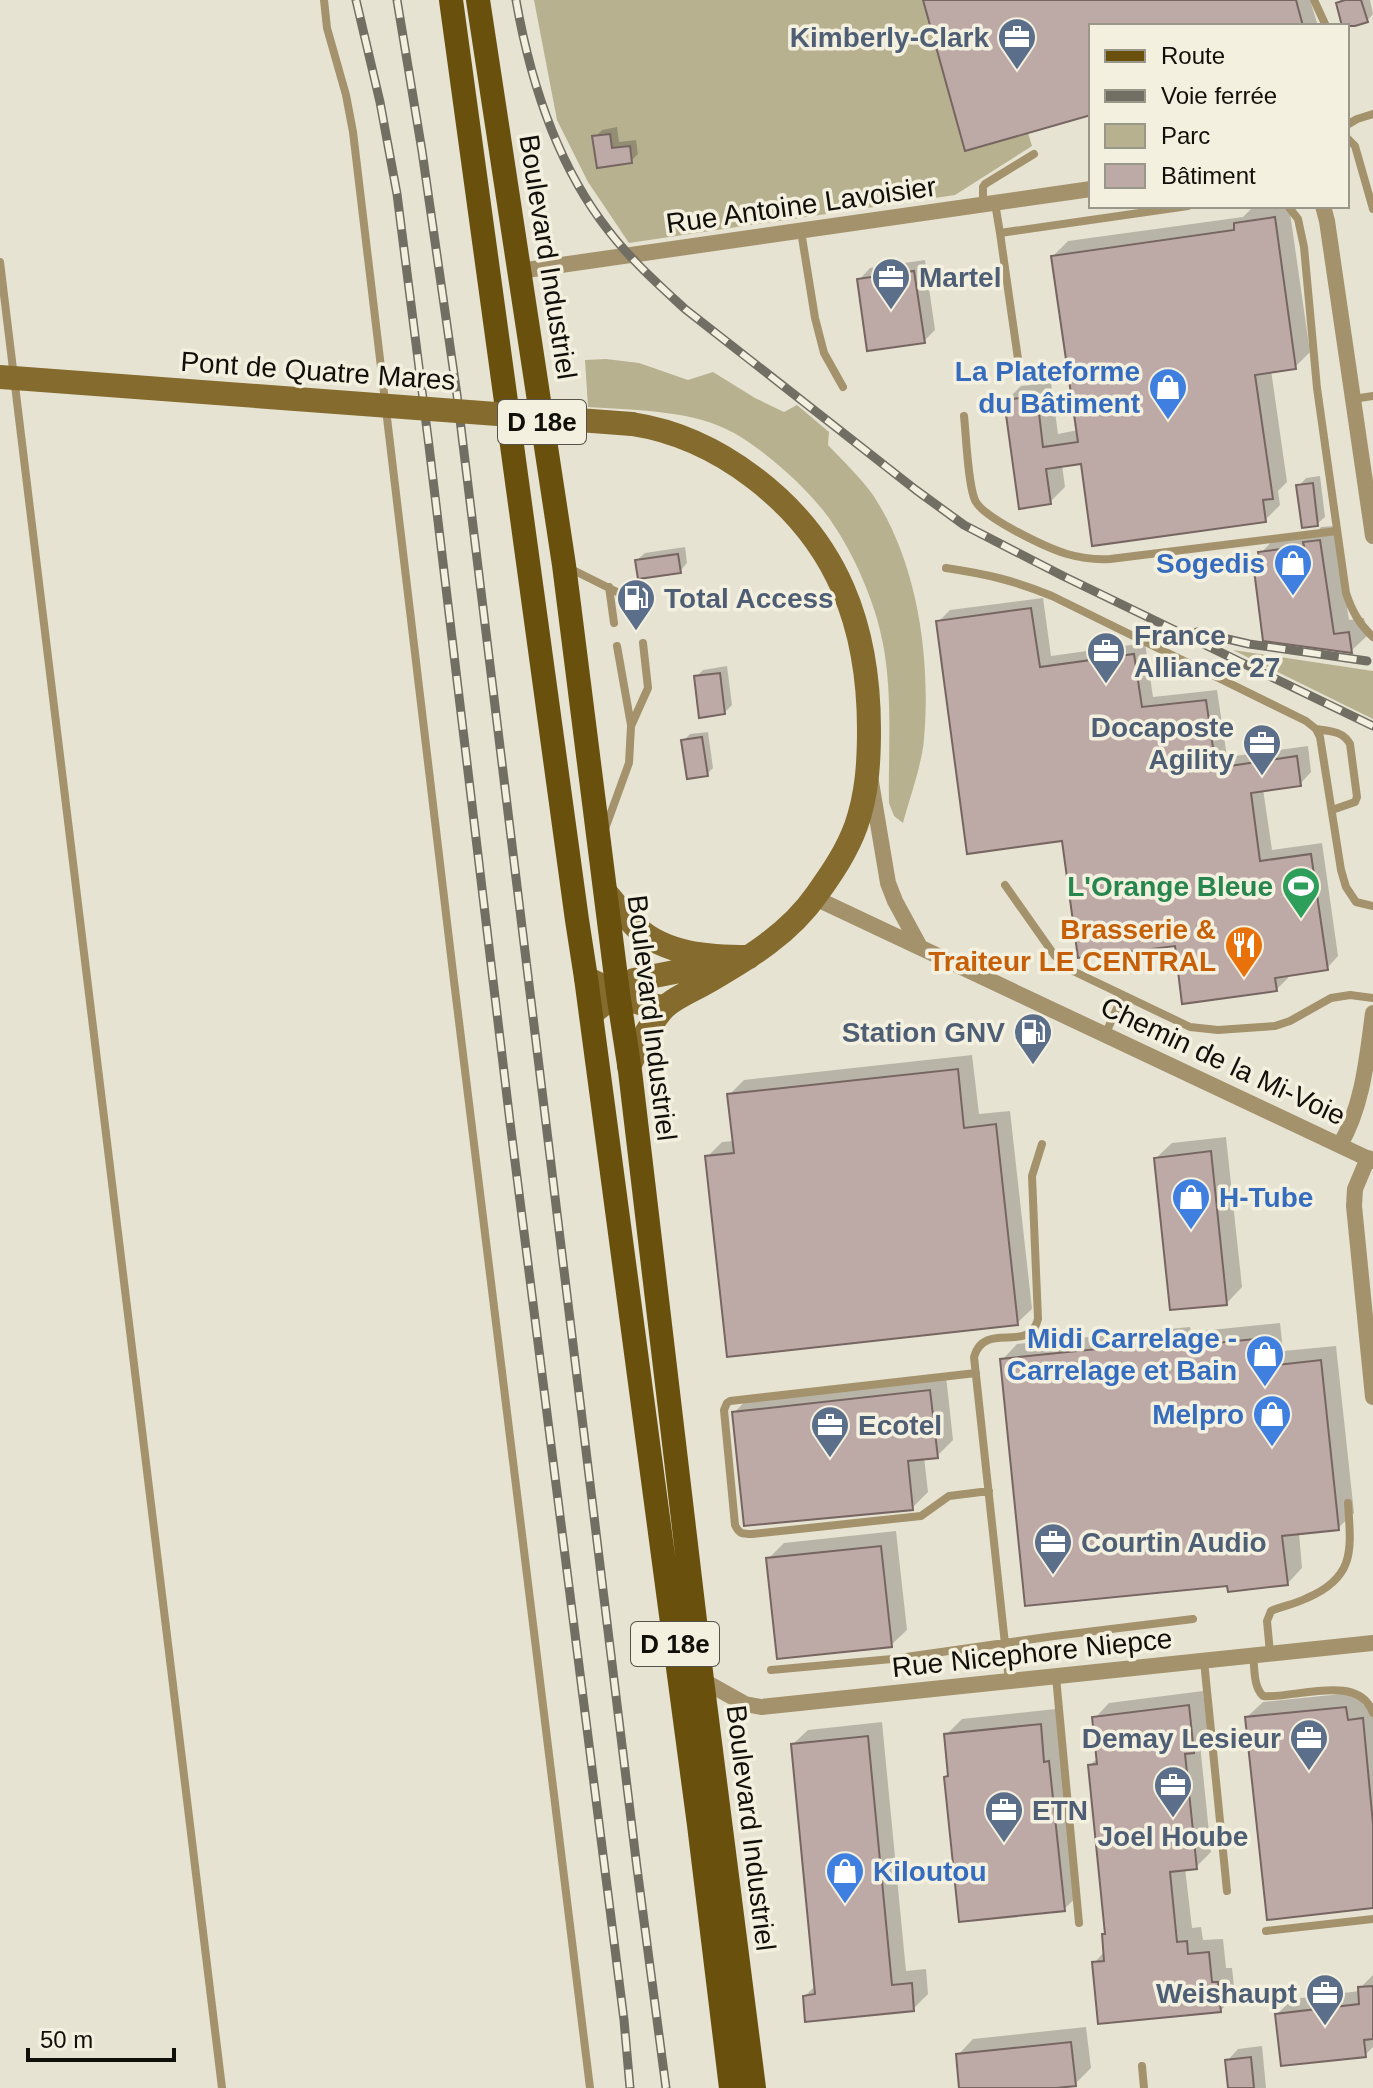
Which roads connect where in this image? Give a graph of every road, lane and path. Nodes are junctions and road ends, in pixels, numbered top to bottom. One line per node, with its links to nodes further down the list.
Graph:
1 (324, 0): 80 (lane)
2 (451, 0): 48 (main road, Boulevard Industriel / D 18e)
3 (478, 0): 19 (main road, Boulevard Industriel / D 18e)
4 (1314, 0): 5 (lane)
5 (1325, 24)
6 (1373, 114): 7 (lane)
7 (1349, 124)
8 (1349, 140): 15 (lane)
9 (1034, 154): 11 (lane)
10 (1089, 189): 11 (street, Rue Antoine Lavoisier)
11 (989, 204): 16 (street, Rue Antoine Lavoisier); 17 (lane)
12 (1174, 208): 17 (lane)
13 (1290, 208): 26 (lane)
14 (1324, 208): 24 (street)
15 (1373, 209)
16 (801, 231): 19 (street, Rue Antoine Lavoisier); 22 (lane)
17 (1000, 233): 20 (lane)
18 (0, 262): 79 (lane)
19 (519, 271): 28 (main road, Boulevard Industriel / D 18e)
20 (1019, 366)
21 (0, 377): 38 (main road, Pont de Quatre Mares, bridge)
22 (843, 387)
23 (1373, 396): 24 (lane)
24 (1353, 399): 27 (street)
25 (964, 416): 26 (lane)
26 (1337, 531): 33 (lane)
27 (1373, 536)
28 (564, 565): 30 (lane); 40 (main road, Boulevard Industriel / D 18e)
29 (946, 568): 37 (lane)
30 (609, 587): 31 (lane); 32 (lane)
31 (640, 620)
32 (614, 623)
33 (1373, 637)
34 (643, 643): 36 (lane)
35 (617, 646): 36 (lane)
36 (631, 726): 40 (lane)
37 (1316, 729): 39 (lane); 39 (lane)
38 (869, 768): 43 (main road, Pont de Quatre Mares); 45 (street)
39 (1332, 810): 44 (lane)
40 (599, 845): 42 (main road, Boulevard Industriel / D 18e)
41 (1005, 885): 50 (lane)
42 (607, 894): 46 (main road); 49 (main road, Boulevard Industriel / D 18e)
43 (815, 898): 45 (street, Chemin de la Mi-Voie); 47 (main road, Pont de Quatre Mares)
44 (1373, 906)
45 (920, 947): 55 (street, Chemin de la Mi-Voie)
46 (726, 957): 47 (main road); 49 (main road)
47 (752, 957): 52 (main road, Pont de Quatre Mares)
48 (586, 978): 49 (main road); 54 (main road, Boulevard Industriel / D 18e)
49 (618, 993): 52 (main road); 54 (main road); 56 (main road, Boulevard Industriel / D 18e)
50 (1123, 995): 51 (lane); 55 (lane)
51 (1373, 998)
52 (664, 1007): 56 (main road)
53 (1373, 1013): 58 (street)
54 (591, 1014): 81 (main road, Boulevard Industriel / D 18e)
55 (1105, 1035): 58 (street, Chemin de la Mi-Voie)
56 (629, 1066): 71 (main road, Boulevard Industriel / D 18e)
57 (1042, 1144): 60 (lane)
58 (1340, 1145): 59 (street, Chemin de la Mi-Voie)
59 (1371, 1160): 61 (street)
60 (976, 1373): 62 (lane); 62 (lane)
61 (1373, 1397)
62 (989, 1491): 66 (lane)
63 (1348, 1503): 67 (lane)
64 (1193, 1619): 66 (lane)
65 (1373, 1643): 67 (street, Rue Nicephore Niepce)
66 (1005, 1644): 69 (lane); 72 (lane)
67 (1262, 1655): 68 (street, Rue Nicephore Niepce); 73 (lane)
68 (1204, 1661): 70 (street, Rue Nicephore Niepce); 74 (lane)
69 (771, 1670)
70 (1056, 1677): 72 (street, Rue Nicephore Niepce); 76 (lane)
71 (702, 1680): 72 (street, Rue Nicephore Niepce); 82 (main road, Boulevard Industriel / D 18e)
72 (1009, 1682)
73 (1373, 1713)
74 (1227, 1891)
75 (1373, 1919): 77 (lane)
76 (1079, 1923)
77 (1266, 1931)
78 (1142, 2066): 83 (lane)
79 (222, 2088)
80 (590, 2088)
81 (731, 2088)
82 (754, 2088)
83 (1144, 2088)

